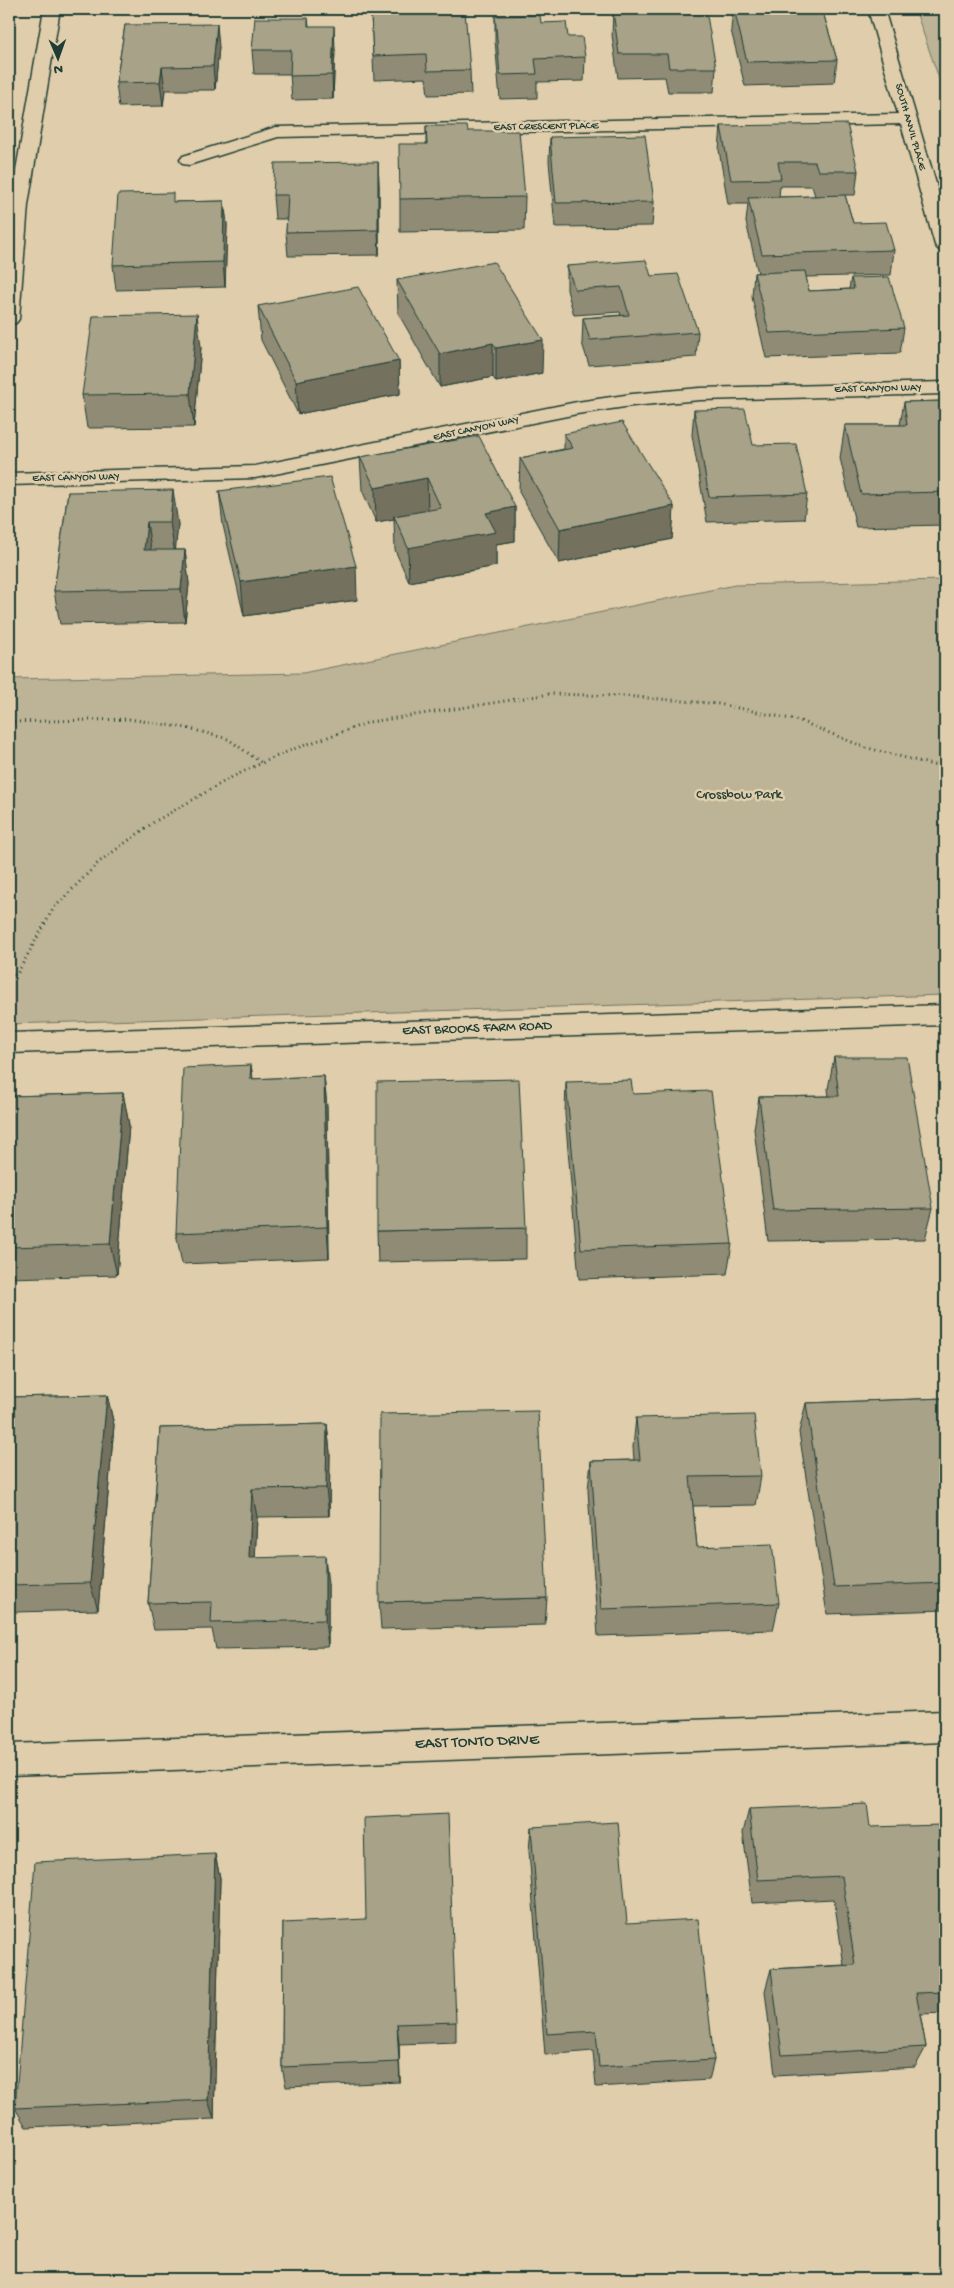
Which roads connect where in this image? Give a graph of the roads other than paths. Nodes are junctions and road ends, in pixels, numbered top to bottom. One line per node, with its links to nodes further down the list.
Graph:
1 (52, 9): 5 (street)
2 (876, 9): 3 (street, SOUTH ANVIL PLACE)
3 (908, 119): 4 (street, EAST CRESCENT PLACE); 6 (street, SOUTH ANVIL PLACE)
4 (189, 160)
5 (14, 205): 7 (street)
6 (945, 245)
7 (9, 320)
8 (945, 388): 9 (street, EAST CANYON WAY)
9 (9, 479)
10 (945, 1014): 11 (street, EAST BROOKS FARM ROAD)
11 (9, 1043)
12 (945, 1726): 13 (street, EAST TONTO DRIVE)
13 (9, 1760)

